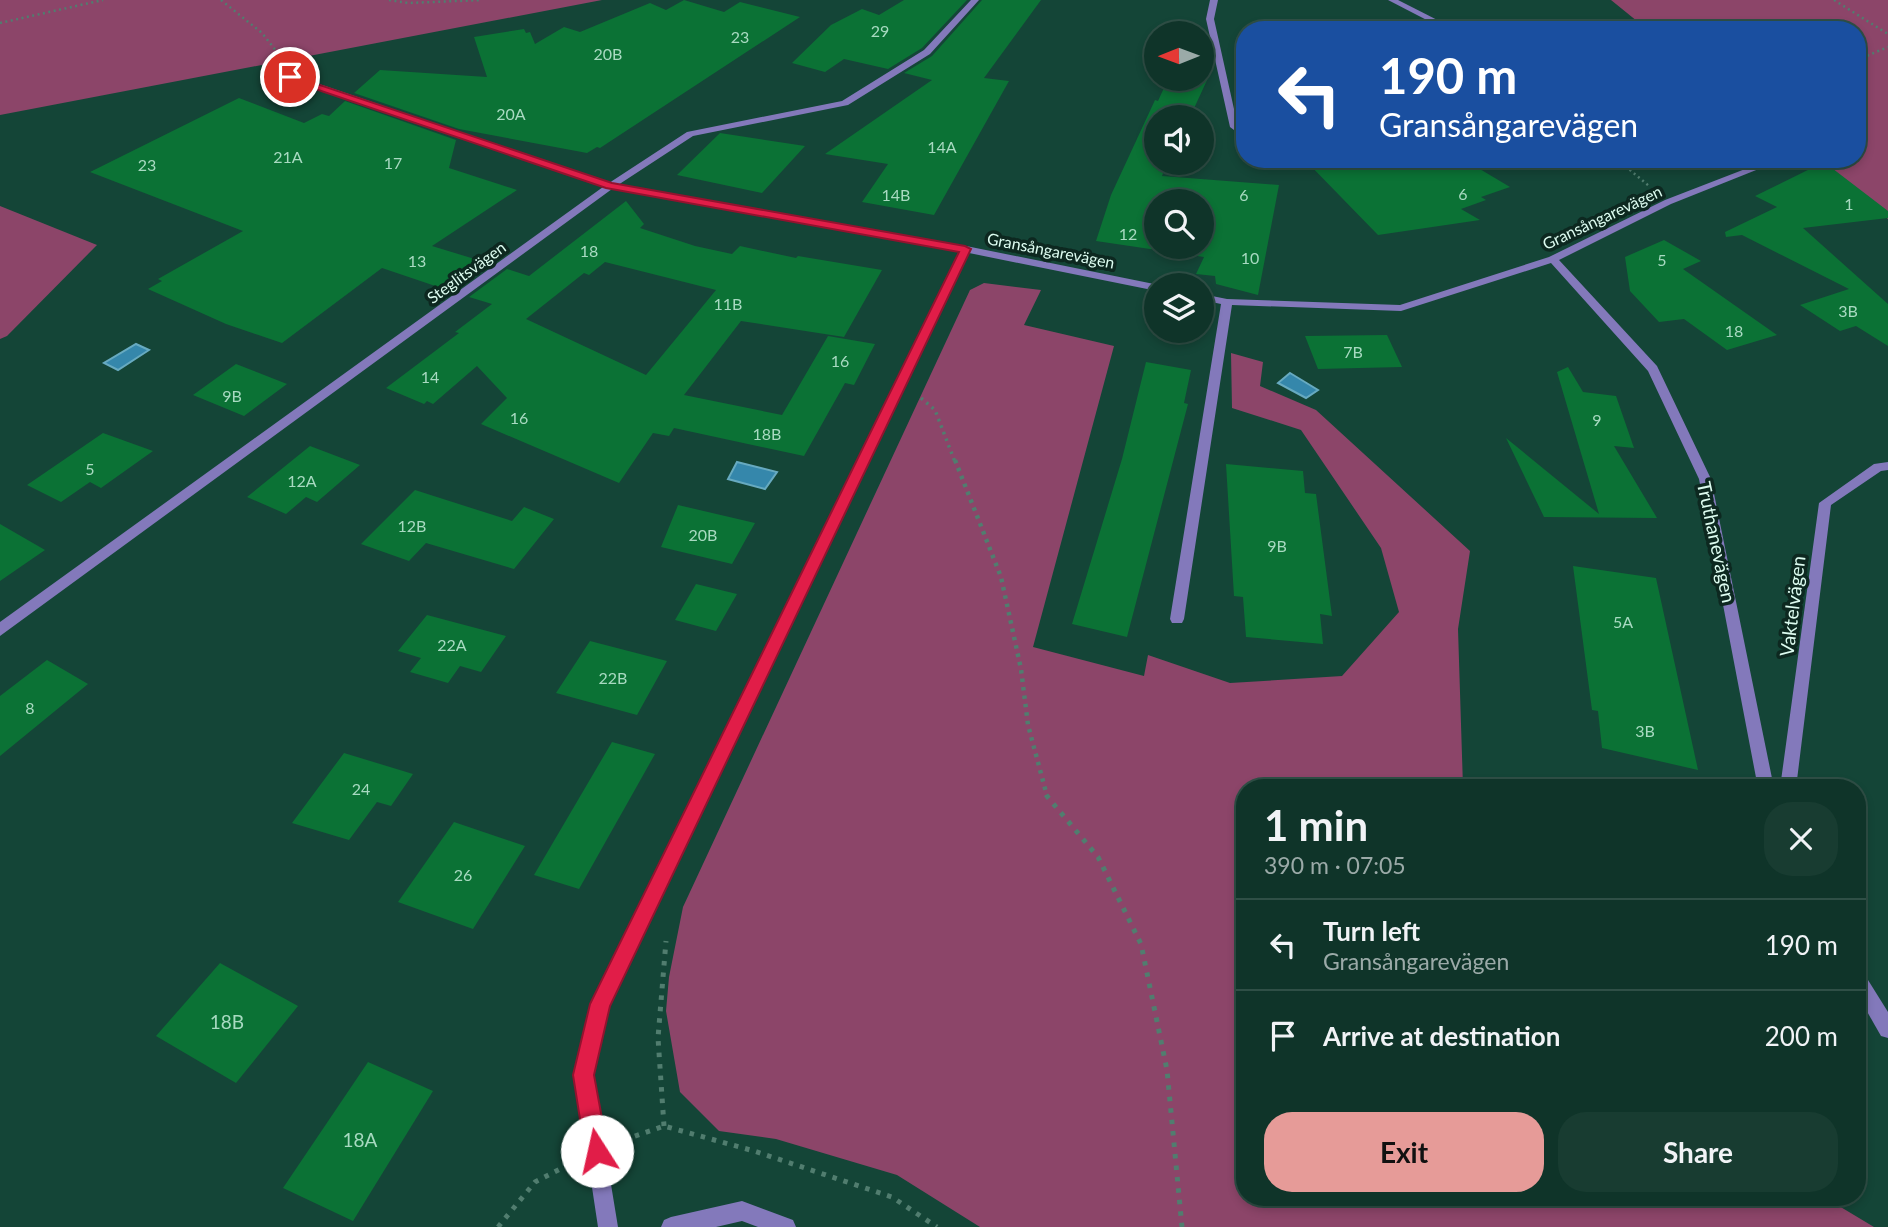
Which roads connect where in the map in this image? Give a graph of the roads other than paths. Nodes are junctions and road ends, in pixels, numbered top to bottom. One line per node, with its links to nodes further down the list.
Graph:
1 (975, 0): 8 (street, Steglitsvägen)
2 (1214, 0): 6 (street)
3 (1392, 0): 4 (street)
4 (1435, 21)
5 (290, 77): 8 (street, Gransångarevägen)
6 (1234, 128)
7 (1757, 168): 10 (street, Gransångarevägen)
8 (610, 186): 9 (street, Gransångarevägen); 16 (street, Steglitsvägen)
9 (965, 249): 11 (street, Gransångarevägen); 21 (street)
10 (1553, 259): 13 (street, Gransångarevägen); 17 (street, Truthanevägen)
11 (1144, 285)
12 (1214, 299): 13 (street, Gransångarevägen)
13 (1227, 302): 15 (street)
14 (1888, 466): 18 (street, Vaktelvägen)
15 (1177, 619)
16 (0, 630)
17 (1764, 779)
18 (1789, 779)
19 (1866, 993): 20 (street)
20 (1888, 1029)
21 (608, 1227)
22 (671, 1227): 23 (street)
23 (786, 1227)

